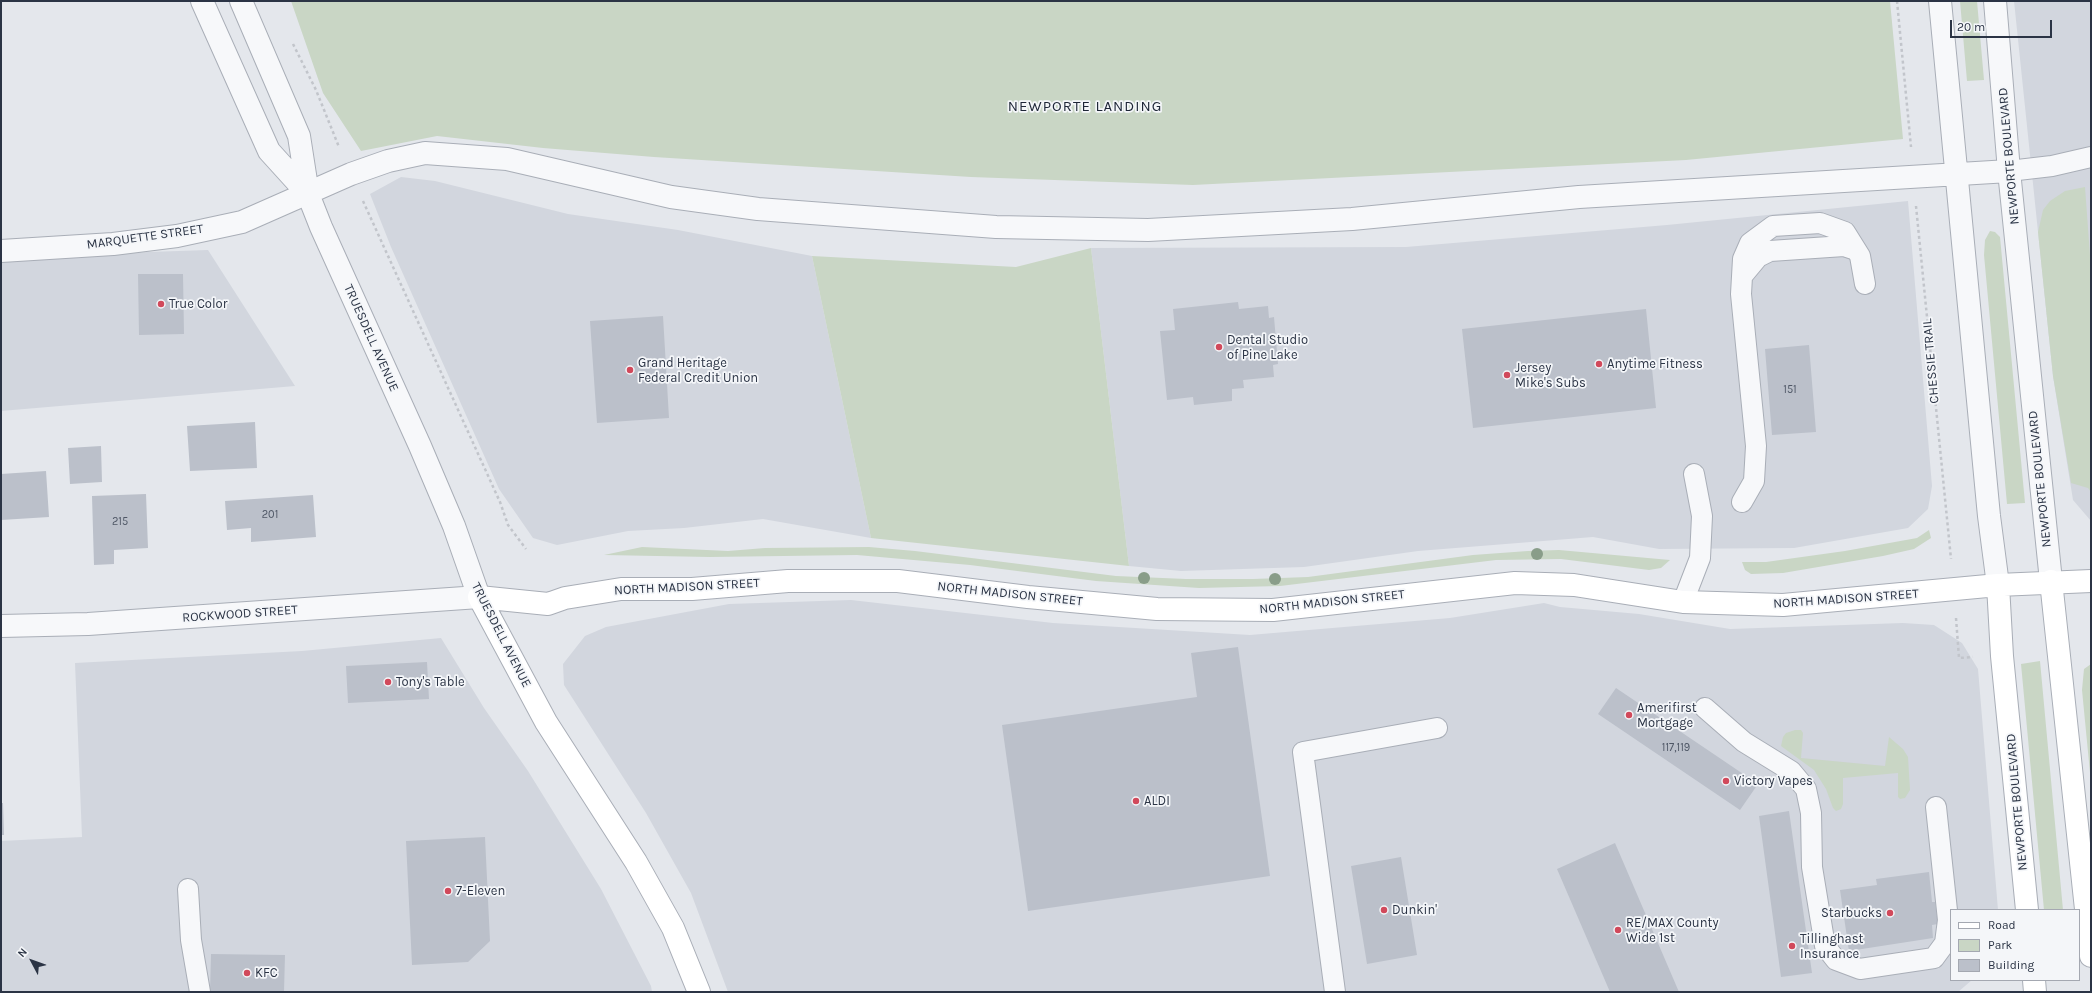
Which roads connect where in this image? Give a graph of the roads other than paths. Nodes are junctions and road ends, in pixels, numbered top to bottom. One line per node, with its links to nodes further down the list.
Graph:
1 (202, 1): 8 (street, TRUESDELL AVENUE)
2 (241, 1): 8 (street, TRUESDELL AVENUE)
3 (1940, 1): 7 (street, NEWPORTE BOULEVARD)
4 (1994, 1): 6 (street, NEWPORTE BOULEVARD)
5 (2091, 157): 6 (lane)
6 (2009, 171): 7 (street, MARQUETTE STREET); 13 (street, NEWPORTE BOULEVARD)
7 (1956, 175): 8 (street, MARQUETTE STREET); 15 (street, NEWPORTE BOULEVARD)
8 (308, 194): 9 (street, MARQUETTE STREET); 16 (street, TRUESDELL AVENUE)
9 (1, 251)
10 (1865, 284): 12 (lane)
11 (1694, 474): 17 (lane)
12 (1742, 502)
13 (2051, 581): 14 (street, NORTH MADISON STREET); 15 (street, NORTH MADISON STREET); 24 (street, NEWPORTE BOULEVARD)
14 (2091, 581)
15 (1998, 585): 17 (street, NORTH MADISON STREET); 23 (street, NEWPORTE BOULEVARD)
16 (479, 597): 17 (street, NORTH MADISON STREET); 18 (street, ROCKWOOD STREET); 27 (street, TRUESDELL AVENUE)
17 (1683, 602)
18 (1, 626)
19 (1704, 708): 21 (lane)
20 (1437, 728): 28 (lane)
21 (1936, 807)
22 (188, 889): 26 (lane)
23 (2027, 909)
24 (2091, 956)
25 (2034, 981): 29 (street)
26 (200, 992)
27 (699, 992)
28 (1335, 992)
29 (2035, 992)

